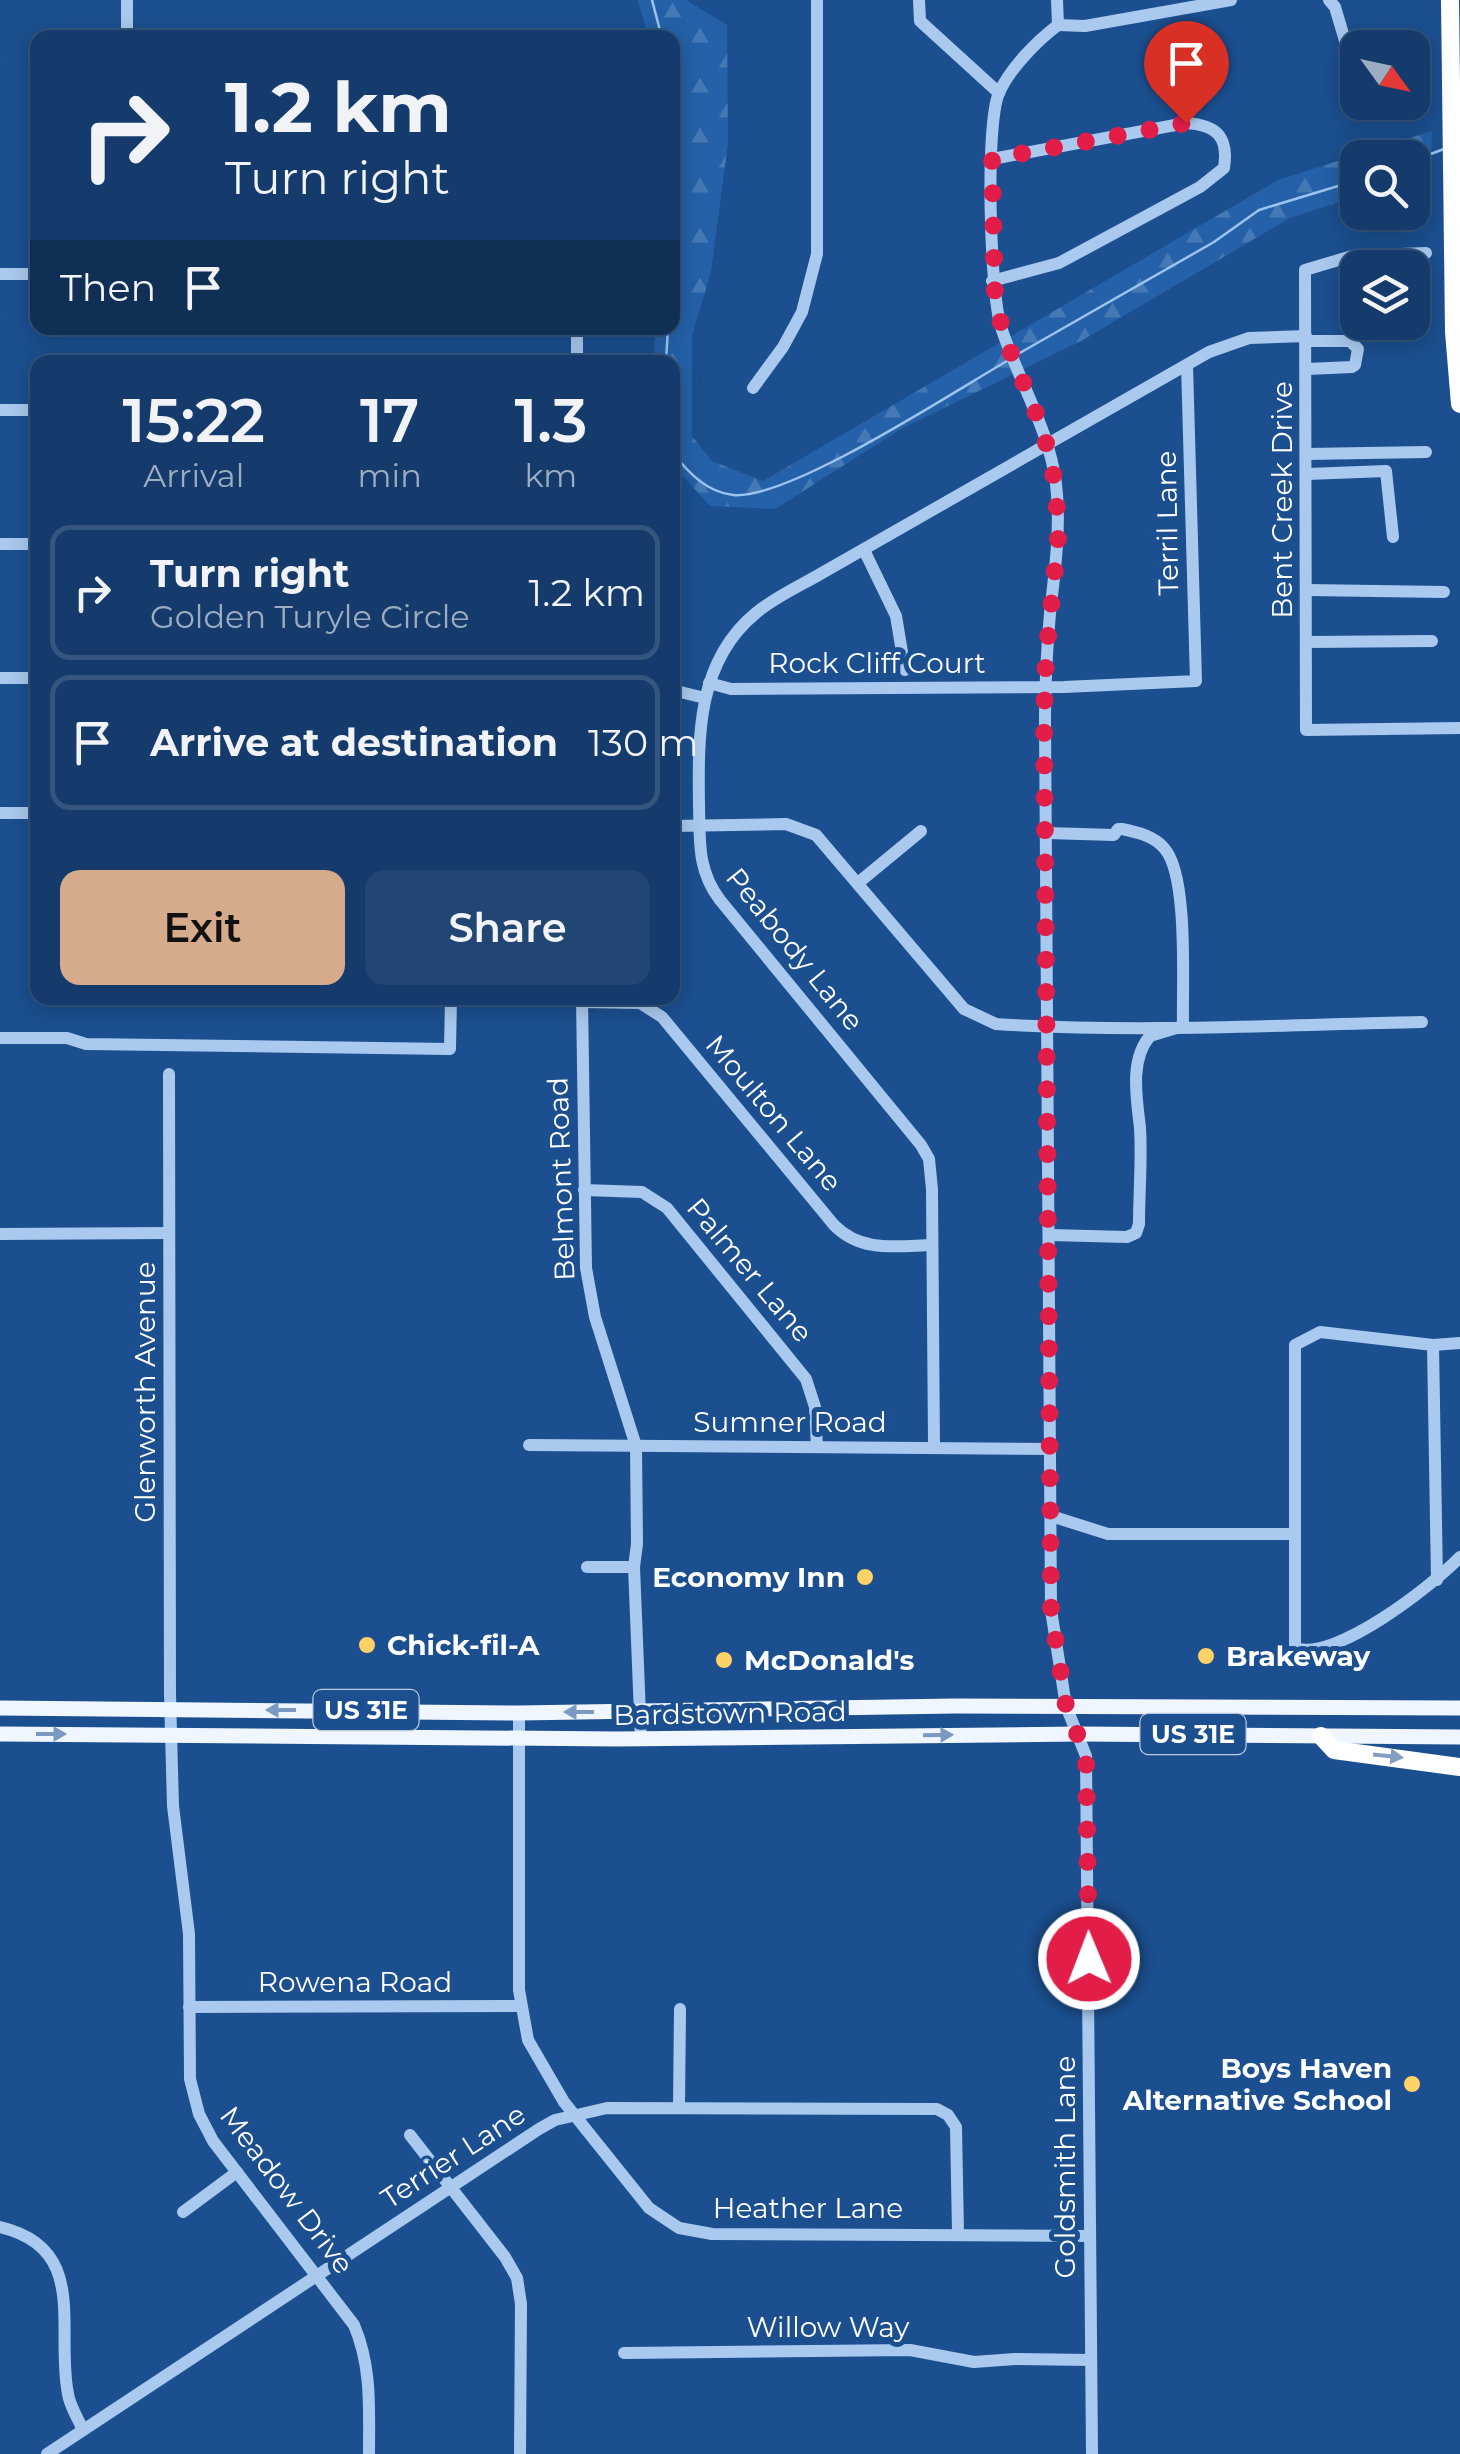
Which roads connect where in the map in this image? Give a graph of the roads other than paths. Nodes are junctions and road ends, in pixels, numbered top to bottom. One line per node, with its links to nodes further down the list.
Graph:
1 (128, 0): 9 (street)
2 (817, 0): 20 (street)
3 (920, 0): 11 (street)
4 (1057, 0): 8 (street)
5 (1231, 0): 8 (street)
6 (1329, 0): 10 (street)
7 (1450, 0): 21 (highway)
8 (1058, 25): 11 (street)
9 (127, 30)
10 (1342, 30)
11 (999, 93): 12 (street, Goldsmith Lane)
12 (992, 159): 16 (street, Goldsmith Lane); 16 (street)
13 (1340, 260): 17 (street, Bent Creek Drive)
14 (0, 274): 15 (street)
15 (30, 274)
16 (992, 282): 24 (street, Goldsmith Lane)
17 (1307, 339): 18 (street, Peabody Lane); 19 (street, Bent Creek Drive); 19 (street, Peabody Lane)
18 (1187, 365): 24 (street, Peabody Lane); 39 (street, Terril Lane)
19 (1307, 368): 26 (street, Bent Creek Drive)
20 (753, 388)
21 (1460, 404)
22 (0, 410): 23 (street)
23 (30, 410)
24 (1047, 444): 31 (street, Peabody Lane); 41 (street, Goldsmith Lane)
25 (1426, 452): 26 (street)
26 (1308, 454): 27 (street, Bent Creek Drive)
27 (1307, 474): 28 (street); 32 (street, Bent Creek Drive)
28 (1393, 537)
29 (0, 544): 30 (street)
30 (30, 544)
31 (864, 550): 36 (street); 40 (street, Peabody Lane)
32 (1307, 590): 33 (street); 35 (street, Bent Creek Drive)
33 (1444, 592)
34 (1432, 641): 35 (street)
35 (1307, 642): 44 (street, Bent Creek Drive)
36 (905, 670)
37 (0, 678): 38 (street)
38 (30, 678)
39 (1196, 682): 41 (street, Rock Cliff Court)
40 (709, 683): 41 (street, Rock Cliff Court); 43 (street, Peabody Lane)
41 (1045, 687): 50 (street, Goldsmith Lane)
42 (680, 692): 43 (street)
43 (704, 698): 47 (street, Peabody Lane)
44 (1460, 728)
45 (0, 812): 46 (street)
46 (30, 812)
47 (699, 825): 48 (street); 51 (street); 64 (street, Peabody Lane)
48 (680, 826)
49 (921, 831): 51 (street)
50 (1047, 833): 56 (street, Goldsmith Lane); 57 (street)
51 (858, 883): 56 (street)
52 (451, 1005): 58 (street)
53 (582, 1005): 60 (street, Belmont Road)
54 (643, 1005): 64 (street, Moulton Lane)
55 (1422, 1022): 57 (street)
56 (1049, 1025): 57 (street); 63 (street, Goldsmith Lane)
57 (1183, 1026): 63 (street)
58 (0, 1038)
59 (169, 1074): 62 (street, Glenworth Avenue)
60 (584, 1190): 68 (street, Belmont Road); 69 (street, Palmer Lane)
61 (0, 1234): 62 (street)
62 (169, 1234): 81 (street, Glenworth Avenue)
63 (1050, 1235): 71 (street, Goldsmith Lane)
64 (932, 1246): 70 (street, Peabody Lane)
65 (1460, 1343): 66 (street)
66 (1433, 1345): 73 (street); 77 (street)
67 (529, 1445): 68 (street, Sumner Road)
68 (636, 1446): 69 (street, Sumner Road); 76 (street, Belmont Road)
69 (817, 1447): 70 (street, Sumner Road)
70 (934, 1447): 71 (street, Sumner Road)
71 (1051, 1449): 72 (street, Goldsmith Lane)
72 (1052, 1516): 73 (street); 78 (street, Goldsmith Lane)
73 (1295, 1534): 77 (street)
74 (1460, 1557): 77 (street)
75 (586, 1567): 76 (street)
76 (634, 1567): 83 (street, Belmont Road)
77 (1437, 1580)
78 (1066, 1706): 80 (main road, Bardstown Road / US 31E); 82 (main road, Bardstown Road / US 31E); 87 (street, Goldsmith Lane)
79 (0, 1708): 81 (main road, Bardstown Road / US 31E)
80 (1460, 1708)
81 (170, 1710): 84 (main road, Bardstown Road / US 31E, one-way to 81); 86 (street, Meadow Drive)
82 (814, 1710): 83 (main road, Bardstown Road / US 31E); 89 (main road)
83 (640, 1712): 84 (main road, Bardstown Road / US 31E, one-way to 84); 92 (street, Belmont Road)
84 (519, 1713): 91 (street, Heather Lane)
85 (0, 1734): 86 (main road, Bardstown Road / US 31E, one-way to 86)
86 (173, 1734): 91 (main road, Bardstown Road / US 31E); 95 (street, Meadow Drive)
87 (1079, 1734): 88 (main road, Bardstown Road / US 31E); 89 (main road, Bardstown Road / US 31E, one-way to 87); 105 (street, Goldsmith Lane)
88 (1321, 1736): 90 (main road, Bardstown Road / US 31E); 93 (highway, one-way to 93)
89 (809, 1737): 92 (main road, Bardstown Road / US 31E)
90 (1460, 1737)
91 (520, 1738): 92 (main road, Bardstown Road / US 31E); 94 (street, Heather Lane)
92 (641, 1739)
93 (1460, 1767)
94 (520, 2006): 95 (street, Rowena Road); 98 (street, Heather Lane)
95 (189, 2007): 100 (street, Meadow Drive)
96 (680, 2008): 97 (street)
97 (678, 2107): 98 (street, Terrier Lane); 104 (street, Terrier Lane)
98 (575, 2114): 101 (street, Terrier Lane); 104 (street, Heather Lane)
99 (410, 2136): 101 (street)
100 (237, 2172): 102 (street); 106 (street, Meadow Drive)
101 (451, 2188): 106 (street, Terrier Lane); 112 (street)
102 (183, 2212)
103 (0, 2227): 109 (street)
104 (958, 2234): 105 (street, Heather Lane)
105 (1090, 2236): 108 (street, Goldsmith Lane)
106 (318, 2275): 109 (street, Terrier Lane); 111 (street, Meadow Drive)
107 (624, 2353): 108 (street, Willow Way)
108 (1091, 2360): 113 (street, Goldsmith Lane)
109 (83, 2430): 110 (street, Terrier Lane)
110 (47, 2454)
111 (369, 2454)
112 (520, 2454)
113 (1092, 2454)

